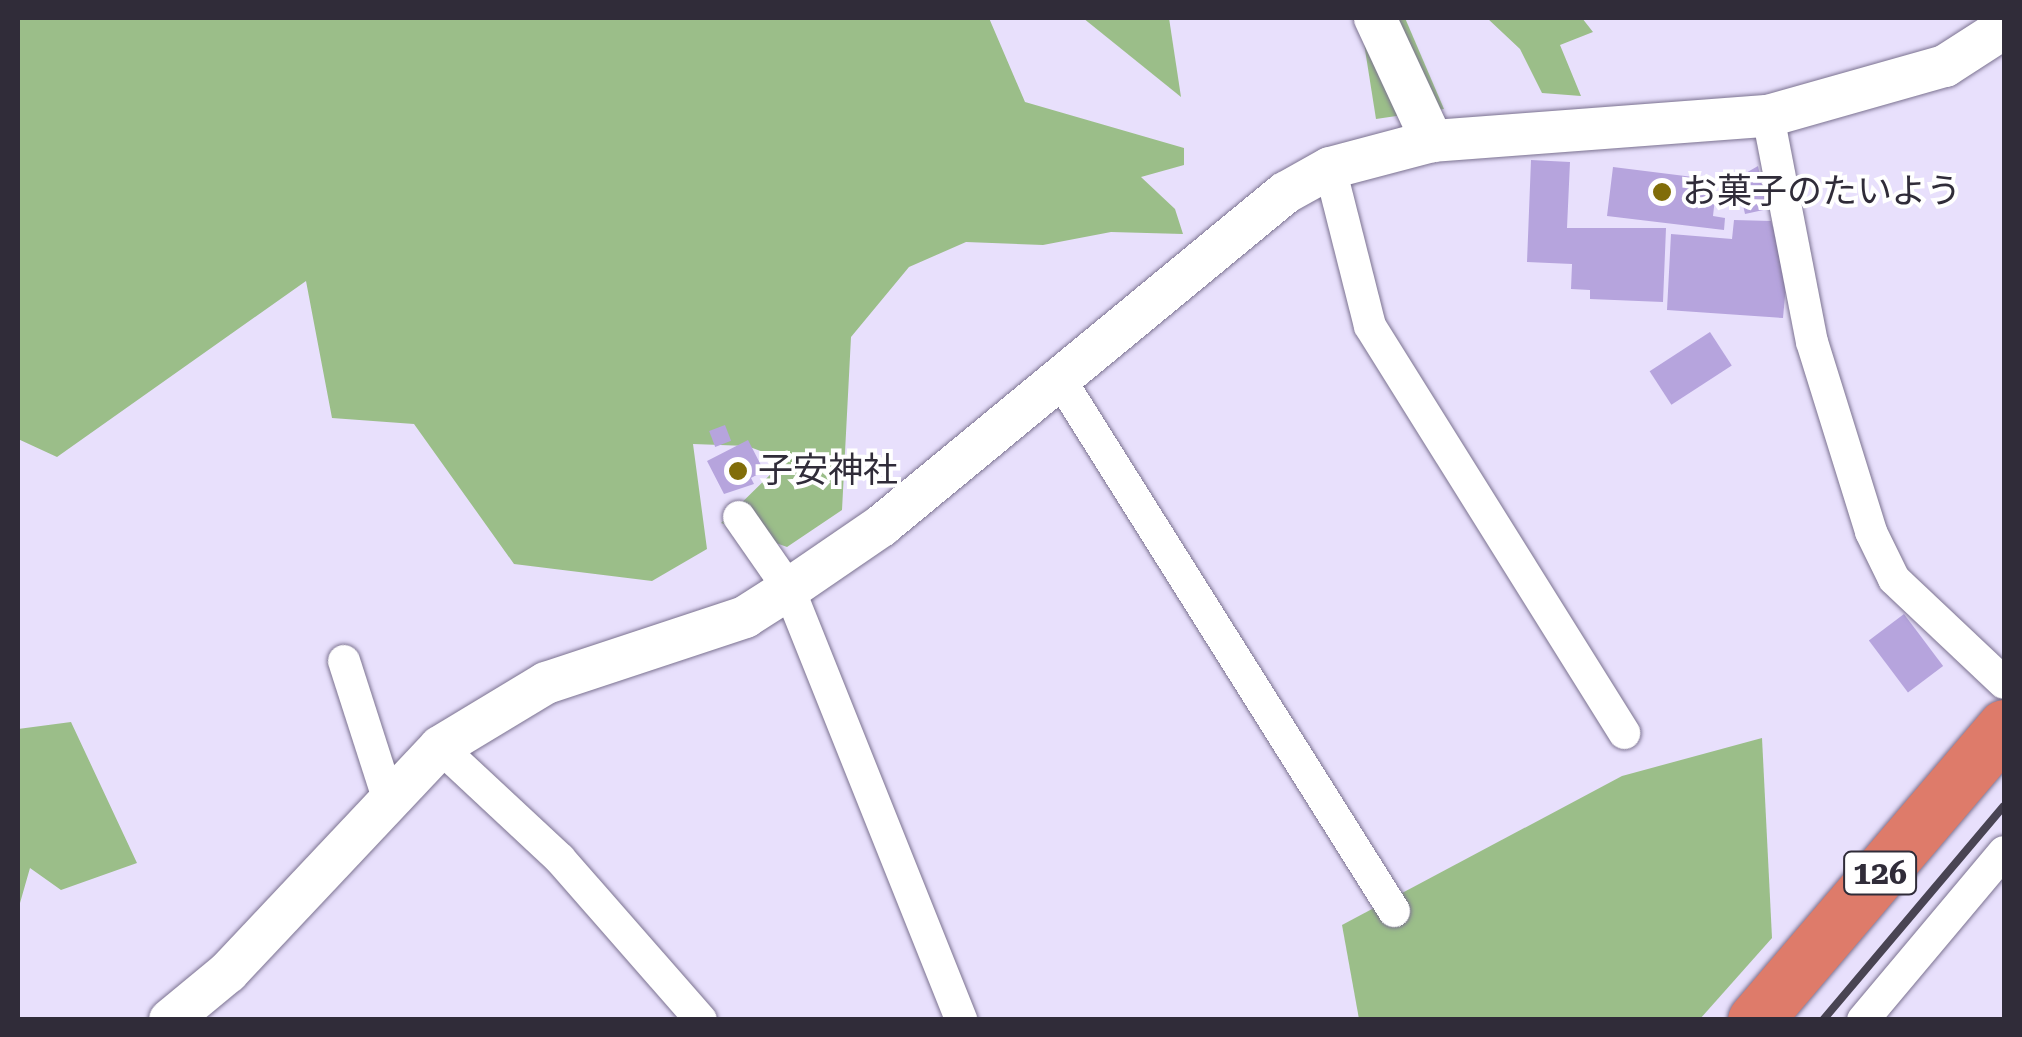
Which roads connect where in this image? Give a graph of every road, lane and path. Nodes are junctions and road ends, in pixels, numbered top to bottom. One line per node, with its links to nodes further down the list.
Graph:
1 (1375, 18): 4 (street)
2 (2004, 28): 3 (street)
3 (1768, 116): 4 (street); 10 (street)
4 (1432, 141): 5 (street)
5 (1330, 168): 6 (street); 12 (street)
6 (1061, 382): 8 (street); 16 (street)
7 (738, 517): 8 (street)
8 (788, 589): 13 (street); 19 (street)
9 (344, 661): 14 (street)
10 (2004, 683)
11 (2004, 727): 20 (highway, 126)
12 (1624, 734)
13 (440, 747): 14 (street); 18 (street)
14 (388, 801): 17 (street)
15 (2004, 852): 21 (street)
16 (1394, 911)
17 (170, 1020)
18 (701, 1020)
19 (961, 1020)
20 (1756, 1020)
21 (1863, 1020)

